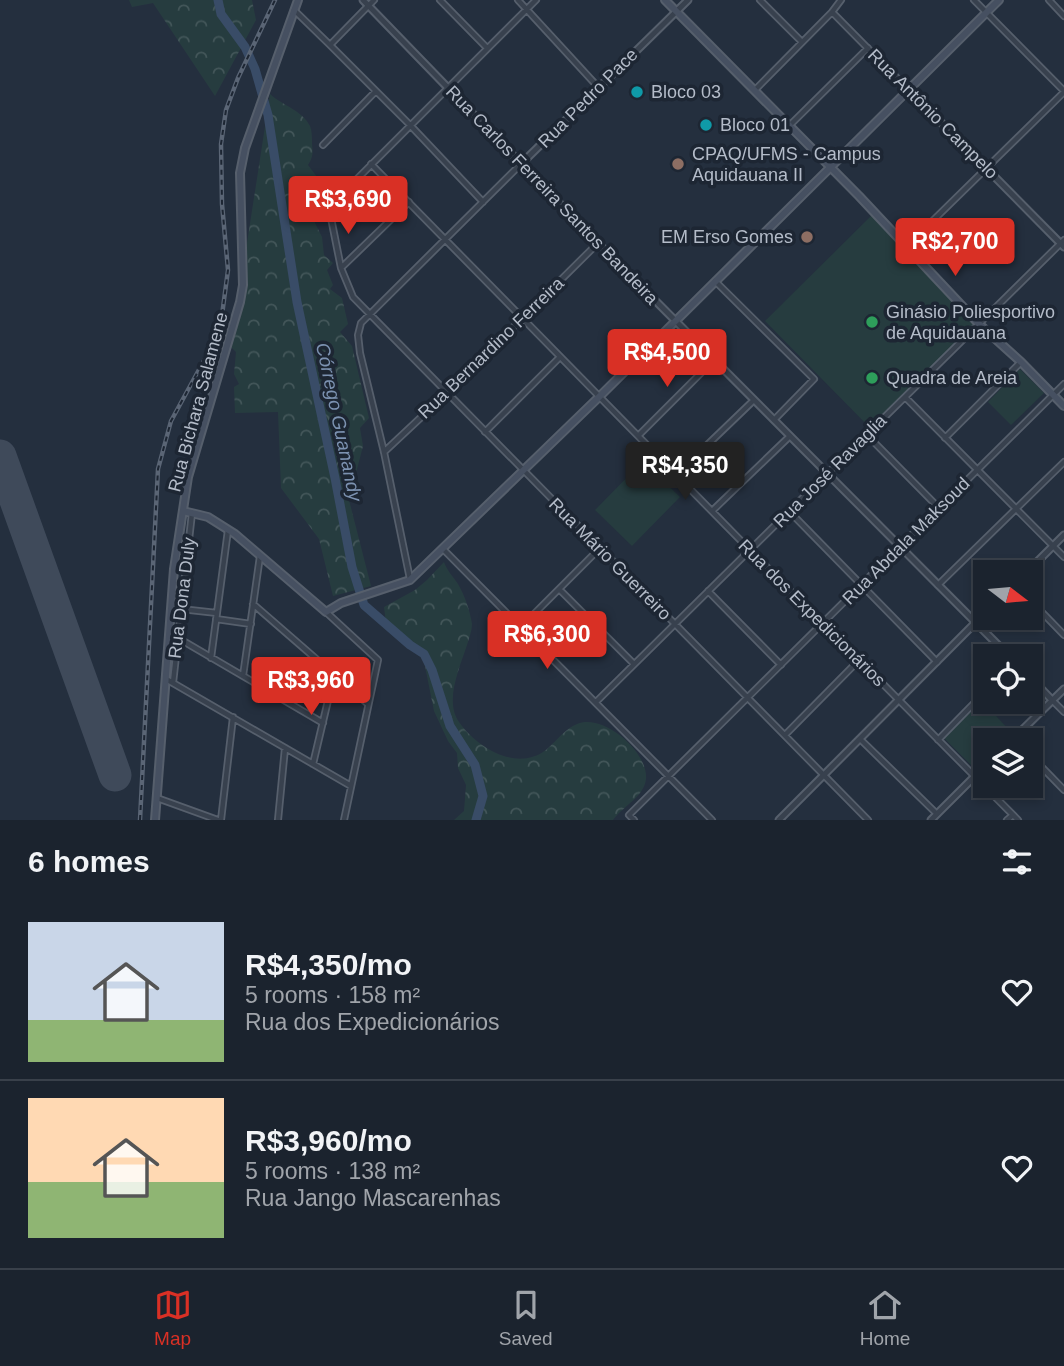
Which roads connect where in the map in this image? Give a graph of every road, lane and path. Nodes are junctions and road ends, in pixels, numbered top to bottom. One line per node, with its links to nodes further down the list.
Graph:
1 (298, 0): 16 (main road, Rua Bichara Salamene)
2 (363, 0): 14 (street, Rua Carlos Ferreira Santos Bandeira)
3 (374, 0): 14 (street)
4 (440, 0): 23 (street)
5 (518, 0): 15 (street)
6 (536, 0): 15 (street)
7 (664, 0): 17 (main road)
8 (688, 0): 17 (street, Rua Pedro Pace)
9 (760, 0): 21 (street)
10 (974, 0): 19 (street)
11 (999, 0): 19 (main road)
12 (1049, 0): 20 (street)
13 (837, 1): 18 (street)
14 (368, 6): 22 (street); 25 (street, Rua Carlos Ferreira Santos Bandeira)
15 (527, 9): 23 (street); 26 (street)
16 (294, 10): 22 (street); 74 (main road, Rua Bichara Salamene)
17 (676, 12): 26 (street, Rua Pedro Pace); 29 (main road)
18 (832, 12): 21 (street); 24 (street, Rua Antônio Campelo)
19 (986, 13): 27 (main road); 30 (street)
20 (1064, 16)
21 (802, 42): 29 (street)
22 (330, 44): 28 (street)
23 (487, 48): 25 (street)
24 (868, 48): 27 (street, Rua Antônio Campelo); 32 (street)
25 (447, 88): 31 (street); 35 (street, Rua Carlos Ferreira Santos Bandeira)
26 (599, 88): 35 (street, Rua Pedro Pace)
27 (908, 89): 36 (main road); 37 (street, Rua Antônio Campelo)
28 (376, 91): 31 (street); 33 (street)
29 (754, 91): 32 (main road)
30 (1064, 91): 37 (street)
31 (410, 125): 34 (street); 39 (street)
32 (789, 126): 36 (main road)
33 (323, 145)
34 (372, 164): 38 (street, Rua dos Expedicionários); 44 (street)
35 (521, 164): 39 (street, Rua Pedro Pace); 41 (street, Rua Carlos Ferreira Santos Bandeira)
36 (830, 167): 43 (main road); 45 (main road)
37 (986, 168): 42 (street, Rua Antônio Campelo); 43 (street)
38 (409, 202): 40 (street, Rua dos Expedicionários); 44 (street)
39 (483, 202): 40 (street, Rua Pedro Pace)
40 (446, 240): 46 (street, Rua Pedro Pace); 47 (street, Rua dos Expedicionários)
41 (598, 243): 47 (street, Rua Bernardino Ferreira); 48 (street, Rua Carlos Ferreira Santos Bandeira)
42 (1063, 243): 49 (street, Rua José Ravaglia)
43 (906, 247): 49 (main road)
44 (341, 268): 46 (street, Rua Mário Guerreiro)
45 (715, 281): 48 (main road); 60 (street)
46 (370, 315): 54 (street, Rua Mário Guerreiro); 66 (street)
47 (523, 318): 50 (street, Rua dos Expedicionários); 54 (street, Rua Bernardino Ferreira)
48 (675, 321): 51 (street, Rua Carlos Ferreira Santos Bandeira); 56 (main road)
49 (979, 324): 52 (main road); 57 (street, Rua José Ravaglia)
50 (561, 357): 56 (street, Rua dos Expedicionários); 61 (street)
51 (714, 360): 58 (street, Rua Carlos Ferreira Santos Bandeira); 63 (street)
52 (1021, 362): 55 (main road); 65 (street)
53 (1064, 384): 55 (street, Rua Abdala Maksoud)
54 (447, 393): 61 (street, Rua Mário Guerreiro); 66 (street, Rua Bernardino Ferreira)
55 (1053, 395): 59 (main road); 68 (street, Rua Abdala Maksoud)
56 (599, 397): 63 (street, Rua dos Expedicionários); 69 (main road)
57 (905, 397): 62 (street, Rua José Ravaglia); 65 (street)
58 (754, 400): 60 (street, Rua Carlos Ferreira Santos Bandeira); 71 (street)
59 (1064, 406)
60 (774, 420): 64 (street, Rua Carlos Ferreira Santos Bandeira)
61 (485, 432): 69 (street, Rua Mário Guerreiro)
62 (867, 435): 70 (street, Rua José Ravaglia); 72 (street)
63 (638, 436): 71 (street, Rua dos Expedicionários)
64 (789, 436): 70 (street, Rua Carlos Ferreira Santos Bandeira); 76 (street)
65 (945, 438): 68 (street)
66 (384, 452): 88 (street)
67 (1064, 462): 73 (street)
68 (977, 470): 72 (street, Rua Abdala Maksoud); 73 (street)
69 (524, 471): 82 (street, Rua Mário Guerreiro); 83 (main road)
70 (827, 474): 75 (street, Rua José Ravaglia); 81 (street, Rua Carlos Ferreira Santos Bandeira)
71 (676, 475): 76 (street, Rua dos Expedicionários)
72 (939, 508): 81 (street, Rua Abdala Maksoud)
73 (1016, 509): 80 (street); 90 (street)
74 (183, 511): 77 (main road); 115 (main road, Rua Bichara Salamene)
75 (789, 511): 84 (street, Rua José Ravaglia); 89 (street)
76 (712, 512): 84 (street, Rua dos Expedicionários)
77 (192, 513): 78 (main road); 94 (street, Rua Dona Duly)
78 (228, 530): 85 (main road); 97 (street)
79 (1064, 535): 80 (street)
80 (1053, 546): 86 (street); 87 (street)
81 (900, 547): 89 (street, Rua Abdala Maksoud); 90 (street, Rua Carlos Ferreira Santos Bandeira)
82 (600, 548): 91 (street); 100 (street, Rua Mário Guerreiro)
83 (443, 549): 88 (main road); 103 (street)
84 (750, 550): 92 (street, Rua José Ravaglia); 101 (street, Rua dos Expedicionários)
85 (260, 556): 93 (street); 95 (main road)
86 (1064, 557)
87 (1039, 560)
88 (410, 580): 95 (main road)
89 (862, 585): 101 (street, Rua Abdala Maksoud); 110 (street)
90 (938, 585): 98 (street, Rua Carlos Ferreira Santos Bandeira)
91 (559, 589): 103 (street); 111 (street)
92 (708, 591): 100 (street, Rua José Ravaglia); 112 (street)
93 (253, 604): 99 (street); 113 (street)
94 (181, 610): 97 (street); 106 (street, Rua Dona Duly)
95 (326, 612): 124 (street)
96 (1043, 613): 105 (street)
97 (217, 616): 99 (street); 108 (street)
98 (973, 620)
99 (251, 624): 114 (street)
100 (675, 624): 111 (street, Rua José Ravaglia); 119 (street, Rua Mário Guerreiro)
101 (822, 624): 109 (street, Rua dos Expedicionários); 112 (street, Rua Abdala Maksoud)
102 (973, 626): 110 (street)
103 (521, 627): 123 (street)
104 (983, 630): 107 (street, Rua Carlos Ferreira Santos Bandeira)
105 (1064, 635)
106 (178, 638): 108 (street); 115 (street, Rua Dona Duly)
107 (997, 644)
108 (211, 658): 114 (street)
109 (859, 660): 121 (street, Rua dos Expedicionários); 130 (street)
110 (937, 662): 121 (street)
111 (635, 664): 123 (street, Rua José Ravaglia)
112 (781, 664): 119 (street, Rua Abdala Maksoud)
113 (334, 675): 118 (street); 120 (street)
114 (243, 676): 128 (street)
115 (169, 681): 127 (street); 142 (main road, Rua Bichara Salamene)
116 (1064, 689): 122 (street)
117 (1043, 691): 122 (street)
118 (330, 692): 120 (street); 128 (street)
119 (748, 698): 130 (street, Rua Mário Guerreiro); 138 (street, Rua Abdala Maksoud)
120 (362, 699): 124 (street)
121 (899, 700): 131 (street); 132 (street, Rua dos Expedicionários)
122 (1052, 700): 126 (street); 129 (street)
123 (596, 702): 138 (street)
124 (368, 704): 140 (street)
125 (973, 704): 132 (street)
126 (1064, 712)
127 (233, 718): 133 (street); 148 (street)
128 (323, 723): 134 (street)
129 (1025, 728)
130 (785, 735): 136 (street, Rua Mário Guerreiro)
131 (860, 739): 136 (street); 144 (street)
132 (938, 740): 137 (street, Rua dos Expedicionários)
133 (285, 748): 134 (street); 149 (street)
134 (313, 764): 140 (street)
135 (1043, 768): 141 (street)
136 (824, 775): 146 (street); 153 (street, Rua Mário Guerreiro)
137 (973, 775)
138 (669, 776): 151 (street, Rua Abdala Maksoud); 152 (street)
139 (973, 779): 144 (street)
140 (351, 786): 150 (street)
141 (1064, 790)
142 (157, 798): 147 (main road, Rua Bichara Salamene); 148 (street)
143 (996, 798): 145 (street, Rua dos Expedicionários)
144 (937, 814): 154 (street)
145 (1013, 815): 155 (street); 156 (street, Rua dos Expedicionários)
146 (783, 819)
147 (155, 820)
148 (220, 820)
149 (278, 820)
150 (344, 820)
151 (635, 820)
152 (712, 820)
153 (868, 820)
154 (931, 820)
155 (1007, 820)
156 (1018, 820)

